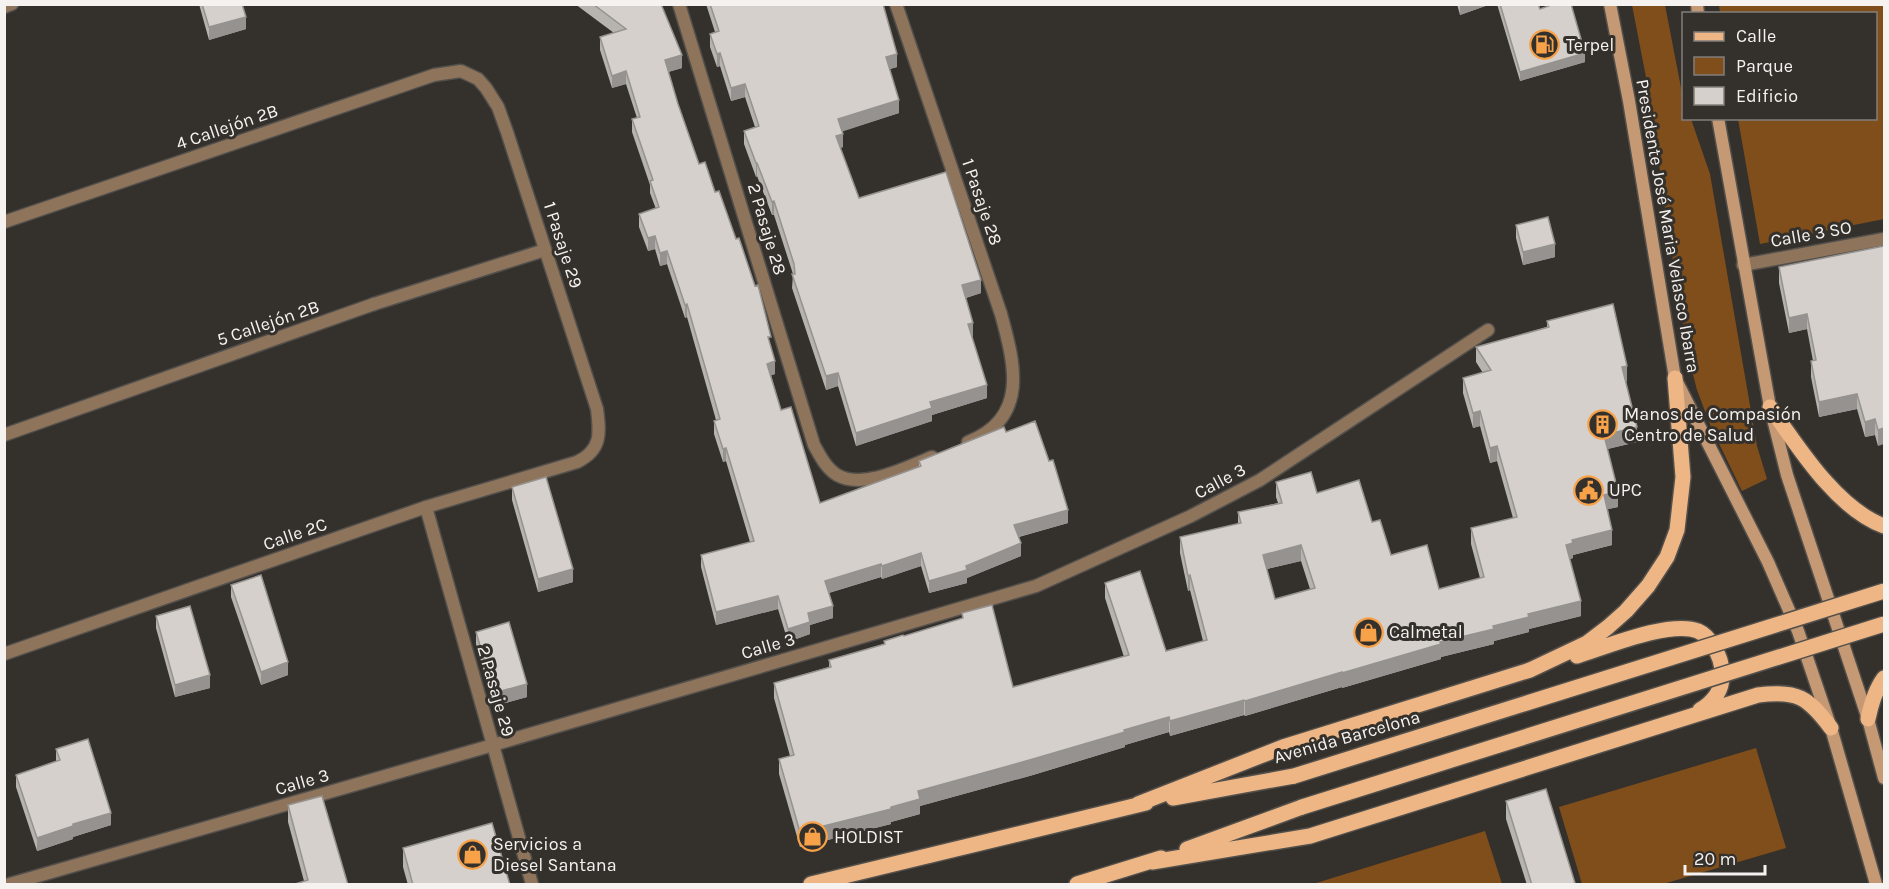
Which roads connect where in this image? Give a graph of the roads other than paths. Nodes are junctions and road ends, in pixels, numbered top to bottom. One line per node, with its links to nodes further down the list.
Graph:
1 (12, 4): 5 (street)
2 (679, 4): 18 (street, 2 Pasaje 28)
3 (896, 4): 16 (street, 1 Pasaje 28)
4 (1610, 4): 13 (main road, Presidente José Maria Velasco Ibarra)
5 (4, 7)
6 (461, 70): 8 (street, 4 Callejón 2B); 10 (street, 1 Pasaje 29)
7 (1718, 120): 11 (main road)
8 (4, 222)
9 (1884, 240): 11 (street, Calle 3 SO)
10 (545, 250): 15 (street, 5 Callejón 2B); 17 (street, 1 Pasaje 29)
11 (1743, 264): 14 (main road)
12 (1488, 330): 29 (street, Calle 3)
13 (1675, 378): 24 (main road); 28 (main road, Presidente José Maria Velasco Ibarra)
14 (1770, 407): 20 (main road); 27 (main road)
15 (4, 435)
16 (960, 445)
17 (596, 447): 19 (street, Calle 2C)
18 (940, 453)
19 (426, 507): 23 (street, Calle 2C); 29 (street, 2 Pasaje 29)
20 (1884, 525)
21 (1884, 591): 31 (main road, Avenida Barcelona, bridge)
22 (1884, 624): 32 (main road, bridge)
23 (4, 654)
24 (1530, 670): 26 (main road); 31 (main road)
25 (1884, 678): 27 (main road)
26 (1687, 717): 28 (main road); 32 (main road)
27 (1868, 719): 30 (main road)
28 (1831, 728): 37 (main road, Presidente José Maria Velasco Ibarra)
29 (493, 745): 33 (street, Calle 3); 34 (street, 2 Pasaje 29)
30 (1884, 778)
31 (1138, 804): 35 (main road, Avenida Barcelona)
32 (1152, 862): 36 (main road)
33 (10, 885)
34 (532, 885)
35 (811, 885)
36 (1077, 885)
37 (1876, 885)

